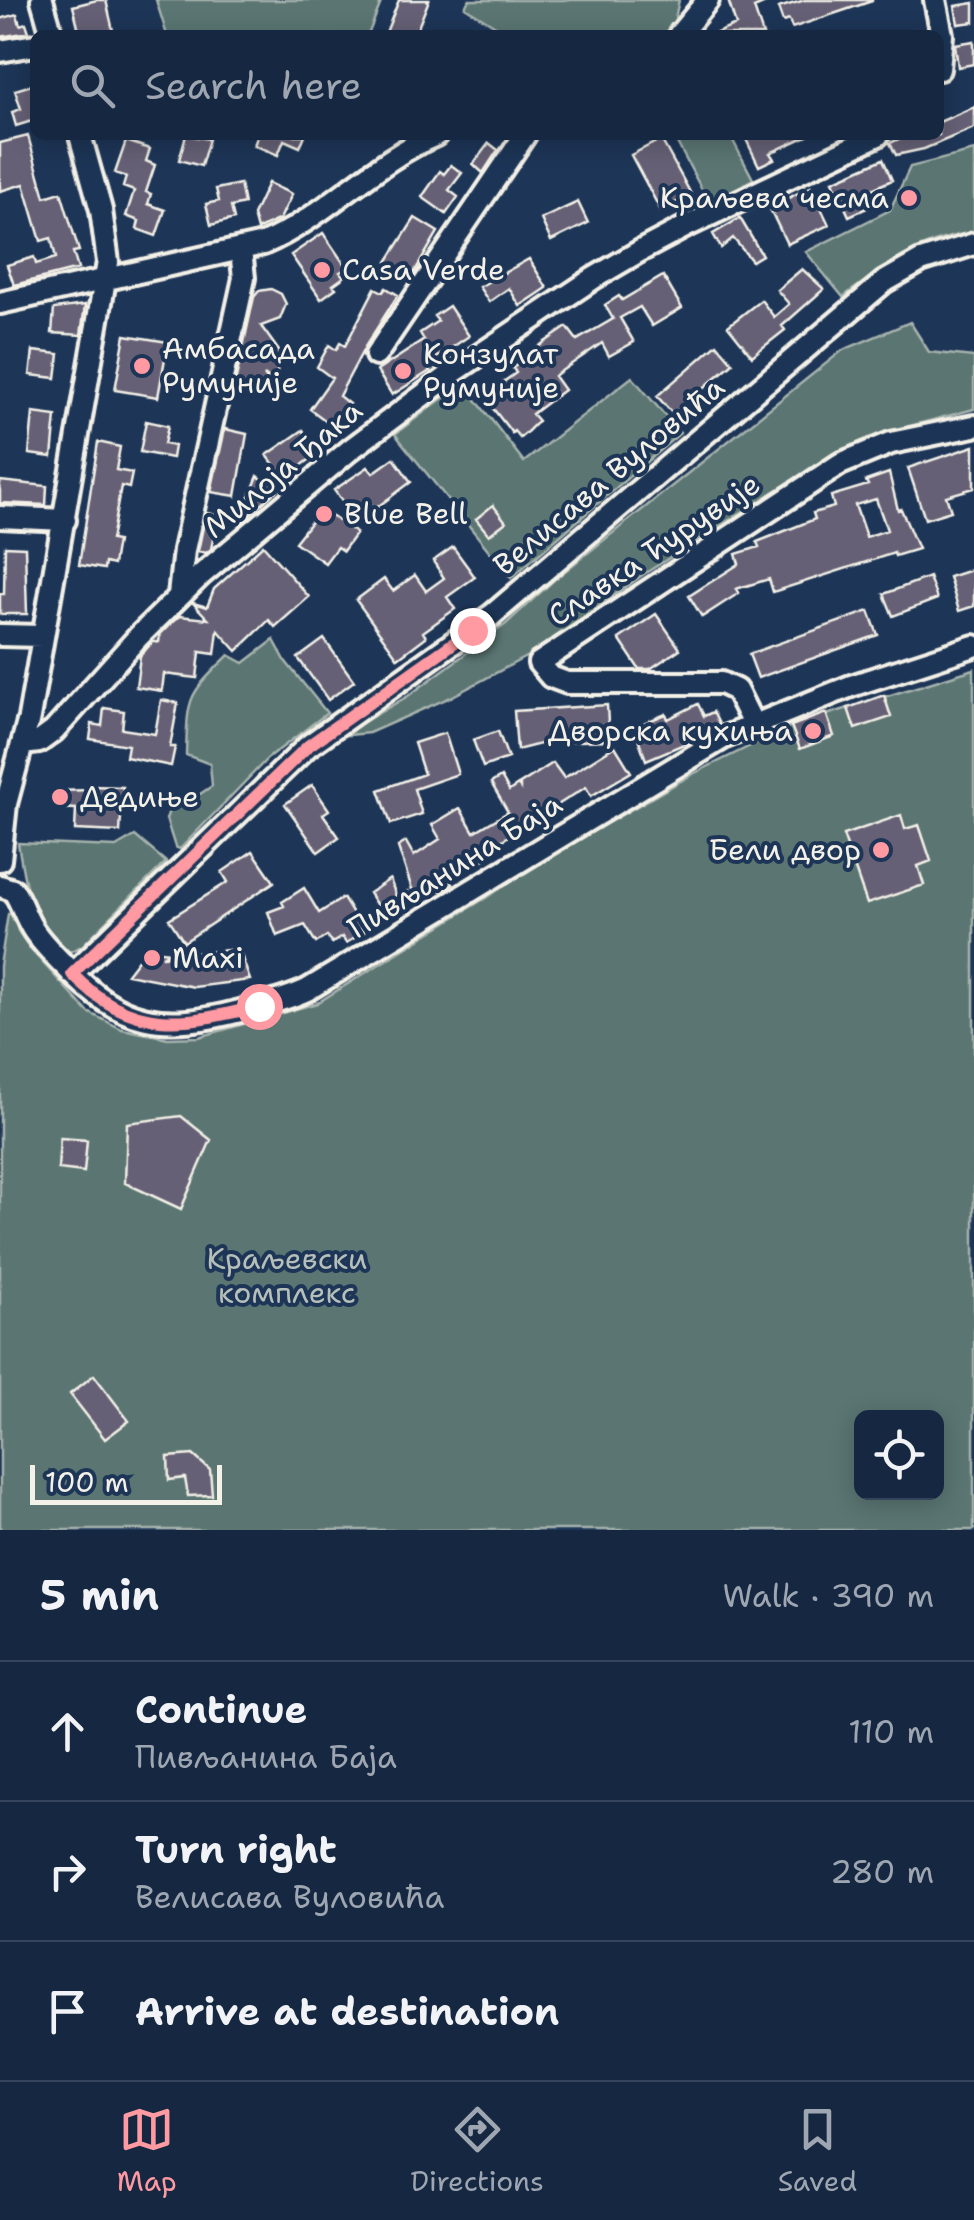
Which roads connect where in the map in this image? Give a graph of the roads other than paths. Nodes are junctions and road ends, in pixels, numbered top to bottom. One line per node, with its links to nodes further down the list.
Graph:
1 (42, 0): 4 (street)
2 (708, 0): 5 (street)
3 (935, 0): 6 (street)
4 (51, 30)
5 (683, 30)
6 (941, 30)
7 (30, 46): 8 (street)
8 (0, 51)
9 (81, 140): 15 (street)
10 (424, 140): 14 (street)
11 (521, 140): 17 (street)
12 (868, 140): 21 (street, Милоја Ђака)
13 (974, 244): 29 (street, Велисава Вуловића)
14 (240, 250): 15 (street); 21 (street)
15 (106, 279): 16 (street); 20 (street)
16 (0, 303)
17 (376, 355)
18 (974, 426): 25 (street, Славка Ћурувије)
19 (0, 517): 20 (street)
20 (65, 520): 23 (street)
21 (179, 595): 26 (street, Милоја Ђака)
22 (0, 635): 23 (street)
23 (42, 636): 26 (street)
24 (974, 646): 25 (street, Пивљанина Баја)
25 (753, 724): 29 (street, Пивљанина Баја)
26 (22, 744): 27 (street)
27 (0, 860)
28 (0, 886): 29 (street, Пивљанина Баја)
29 (72, 974)

